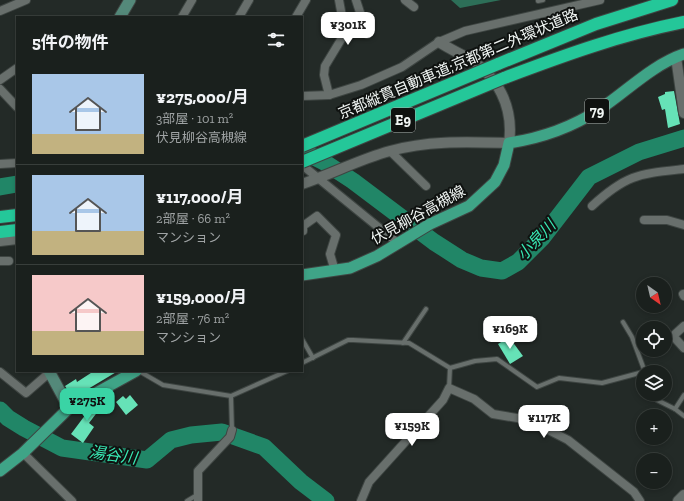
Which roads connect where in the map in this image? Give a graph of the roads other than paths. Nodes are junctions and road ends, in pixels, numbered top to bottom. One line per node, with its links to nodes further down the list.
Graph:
1 (130, 0): 13 (main road)
2 (192, 0): 14 (street)
3 (249, 0): 15 (street)
4 (306, 0): 16 (street)
5 (338, 0): 25 (street)
6 (356, 0): 18 (street)
7 (405, 0): 11 (street)
8 (598, 0): 19 (street)
9 (672, 0): 29 (highway, 京都縦貫自動車道;京都第二外環状道路 / E9, bridge)
10 (20, 1): 12 (street)
11 (414, 6)
12 (0, 11)
13 (123, 16)
14 (183, 16)
15 (240, 16)
16 (297, 16)
17 (684, 22): 32 (highway, 京都縦貫自動車道;京都第二外環状道路 / E9, bridge)
18 (367, 34)
19 (439, 42): 25 (street); 28 (street)
20 (680, 56): 27 (street); 28 (main road, 79)
21 (16, 69): 22 (street)
22 (0, 80)
23 (0, 90): 26 (street)
24 (303, 95): 25 (street)
25 (329, 95)
26 (16, 106)
27 (684, 113)
28 (509, 143): 30 (street); 49 (main road, 伏見柳谷高槻線)
29 (303, 146)
30 (390, 151): 36 (street); 38 (street)
31 (16, 163): 33 (street)
32 (303, 163)
33 (0, 164)
34 (303, 164): 36 (street)
35 (684, 169): 39 (street)
36 (320, 178): 37 (street); 49 (street)
37 (303, 184)
38 (426, 186)
39 (592, 206)
40 (16, 215): 41 (highway)
41 (0, 217)
42 (644, 220): 43 (street)
43 (684, 225)
44 (16, 230): 46 (highway)
45 (303, 231): 52 (street)
46 (0, 232)
47 (16, 239): 48 (street)
48 (0, 240)
49 (400, 243): 52 (main road, 伏見柳谷高槻線)
50 (0, 261): 51 (street)
51 (10, 261)
52 (335, 271): 53 (main road, 伏見柳谷高槻線)
53 (303, 275)
54 (426, 309): 58 (lane)
55 (623, 322): 62 (lane)
56 (684, 326): 59 (street)
57 (303, 342): 60 (lane)
58 (403, 343): 60 (lane); 63 (lane)
59 (684, 348)
60 (313, 358): 61 (lane)
61 (303, 363)
62 (642, 365)
63 (450, 368): 69 (lane); 70 (lane)
64 (0, 372): 65 (street)
65 (49, 372): 74 (main road)
66 (134, 372): 74 (main road)
67 (141, 372): 72 (lane)
68 (285, 372): 72 (lane)
69 (636, 374)
70 (449, 388): 84 (street); 85 (street)
71 (684, 395): 75 (lane)
72 (231, 396): 77 (lane)
73 (659, 401): 75 (lane)
74 (70, 408): 78 (main road)
75 (675, 409): 76 (lane)
76 (684, 416)
77 (231, 434): 81 (street)
78 (22, 453): 79 (main road); 82 (street)
79 (0, 471)
80 (684, 495): 86 (street)
81 (198, 498): 83 (lane)
82 (72, 501)
83 (188, 501)
84 (361, 501)
85 (640, 501)
86 (678, 501)

